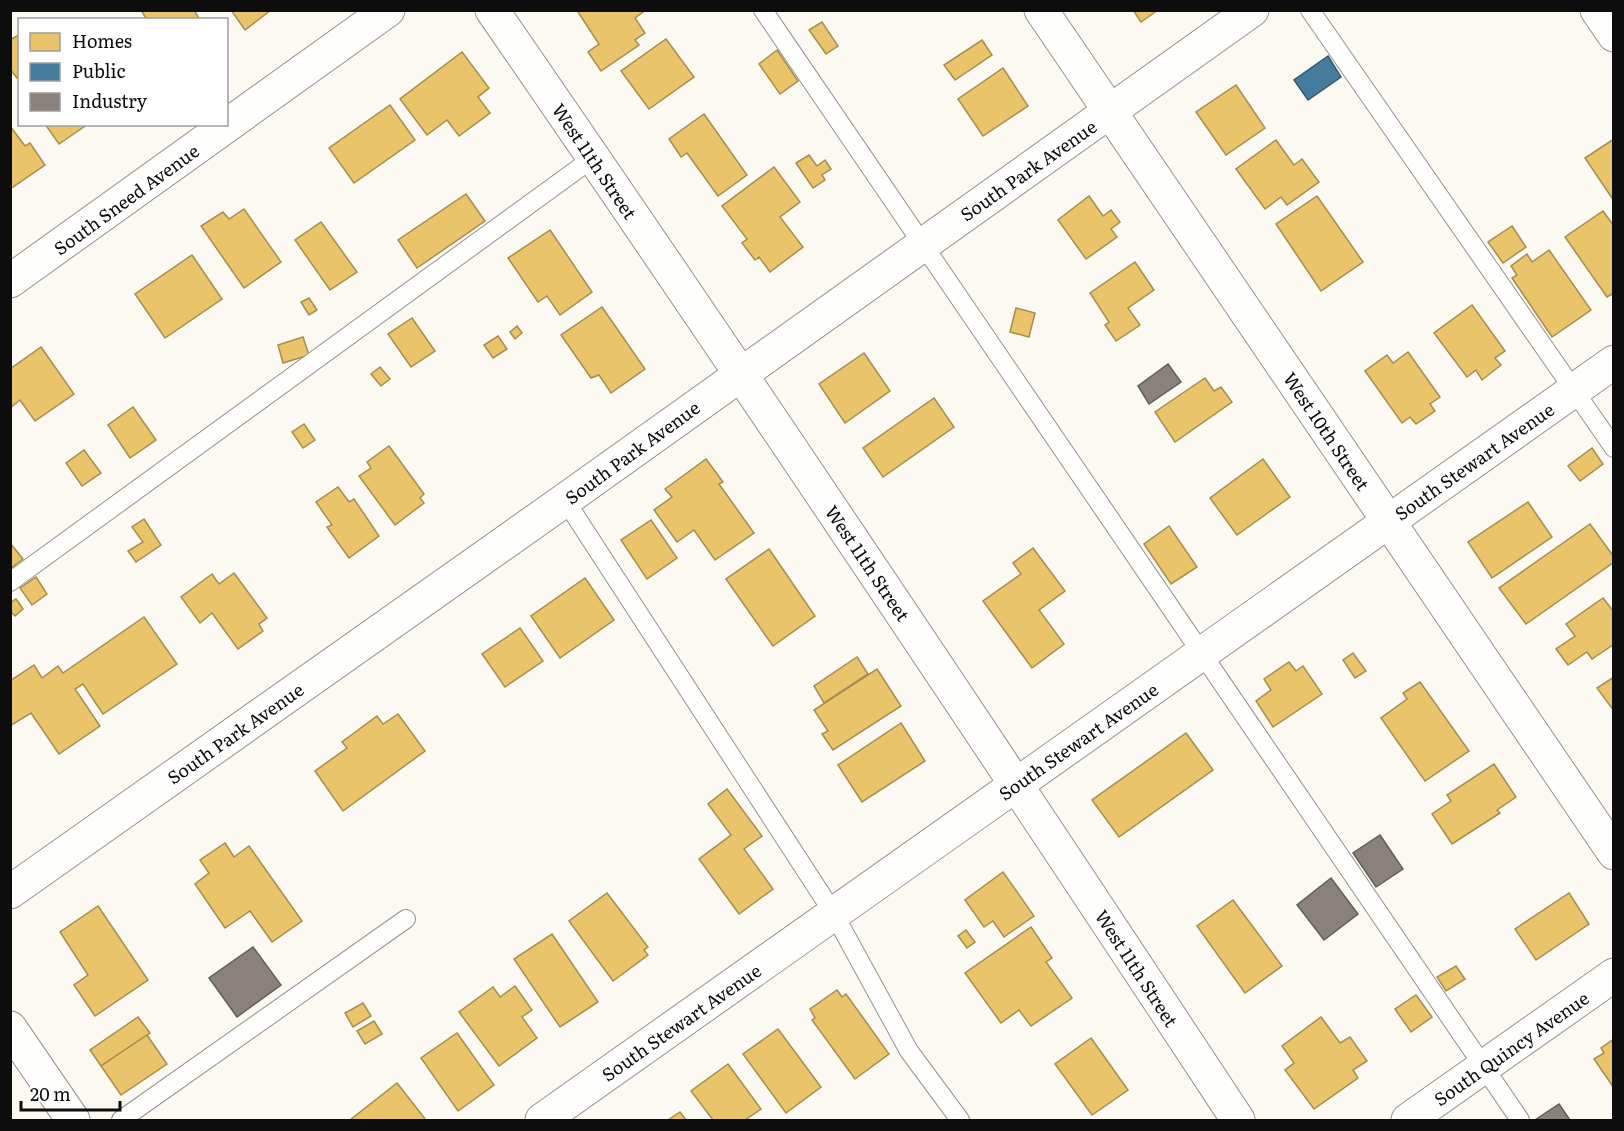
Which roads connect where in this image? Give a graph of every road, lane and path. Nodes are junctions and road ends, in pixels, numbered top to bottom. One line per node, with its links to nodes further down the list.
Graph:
1 (388, 10): 10 (street, South Sneed Avenue)
2 (492, 10): 12 (street, West 11th Street)
3 (763, 10): 13 (lane)
4 (1041, 10): 9 (street, West 10th Street)
5 (1252, 10): 9 (street, South Park Avenue)
6 (1310, 10): 17 (lane)
7 (1596, 10): 8 (street)
8 (1614, 35)
9 (1110, 112): 13 (street, South Park Avenue); 20 (street, West 10th Street)
10 (228, 125)
11 (226, 126): 14 (street, South Sneed Avenue)
12 (593, 158): 16 (street, West 11th Street); 21 (lane)
13 (923, 245): 16 (street, South Park Avenue); 22 (lane)
14 (10, 281)
15 (1614, 362): 17 (street, South Stewart Avenue)
16 (740, 374): 19 (street, South Park Avenue); 23 (street, West 11th Street)
17 (1574, 390): 18 (lane); 20 (street, South Stewart Avenue)
18 (1614, 448)
19 (565, 500): 25 (street, South Park Avenue); 26 (lane)
20 (1389, 521): 22 (street, South Stewart Avenue); 24 (street, West 10th Street)
21 (10, 582)
22 (1202, 654): 23 (street, South Stewart Avenue); 30 (lane)
23 (1017, 784): 26 (street, South Stewart Avenue); 35 (street, West 11th Street)
24 (1614, 853)
25 (10, 892)
26 (834, 914): 33 (street, South Stewart Avenue); 34 (lane)
27 (406, 919): 32 (lane)
28 (1614, 975): 30 (street, South Quincy Avenue)
29 (10, 1028): 31 (street)
30 (1483, 1066): 36 (street, South Quincy Avenue); 37 (lane)
31 (73, 1120)
32 (121, 1120)
33 (542, 1120)
34 (960, 1120)
35 (1238, 1120)
36 (1408, 1120)
37 (1520, 1120)

